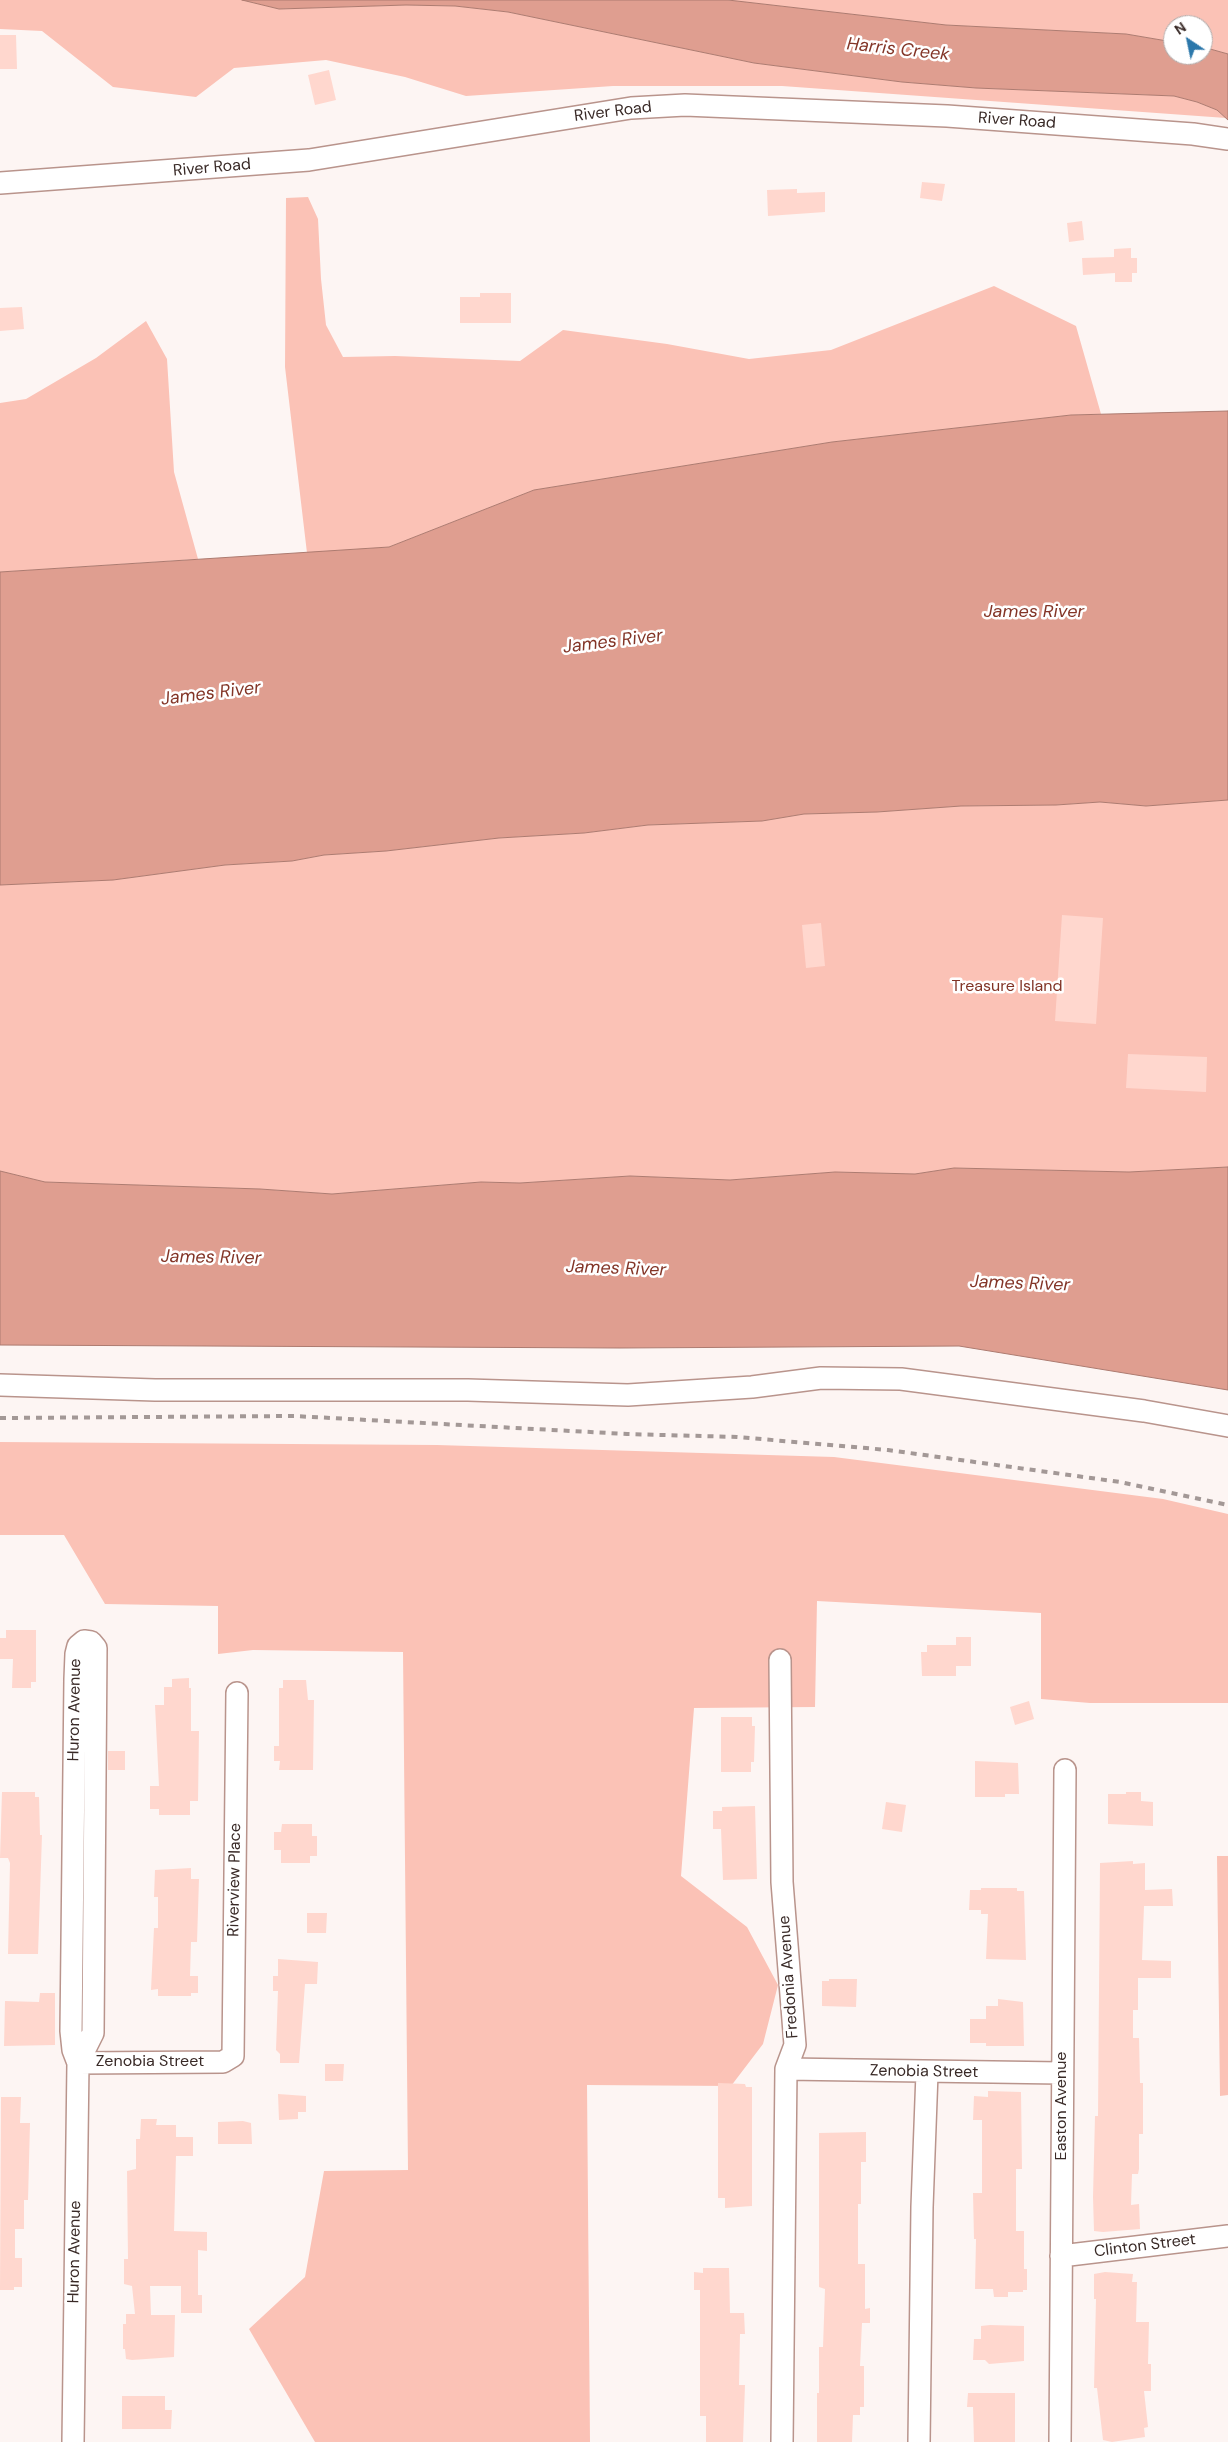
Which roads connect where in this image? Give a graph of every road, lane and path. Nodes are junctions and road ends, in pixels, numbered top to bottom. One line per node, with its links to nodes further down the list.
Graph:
1 (1227, 139): 2 (street, River Road)
2 (0, 183)
3 (0, 1385): 4 (street)
4 (1228, 1426)
5 (780, 1660): 10 (street, Fredonia Avenue)
6 (237, 1692): 8 (street, Riverview Place)
7 (1065, 1770): 12 (street, Easton Avenue)
8 (223, 2062): 9 (street, Zenobia Street)
9 (78, 2063): 9 (street, Huron Avenue); 15 (street, Huron Avenue)
10 (786, 2069): 11 (street, Zenobia Street); 16 (street, Fredonia Avenue)
11 (927, 2073): 12 (street, Zenobia Street); 17 (street)
12 (1061, 2073): 14 (street, Easton Avenue)
13 (1228, 2236): 14 (street, Clinton Street)
14 (1061, 2256): 18 (street, Easton Avenue)
15 (73, 2442)
16 (782, 2442)
17 (919, 2442)
18 (1060, 2442)

